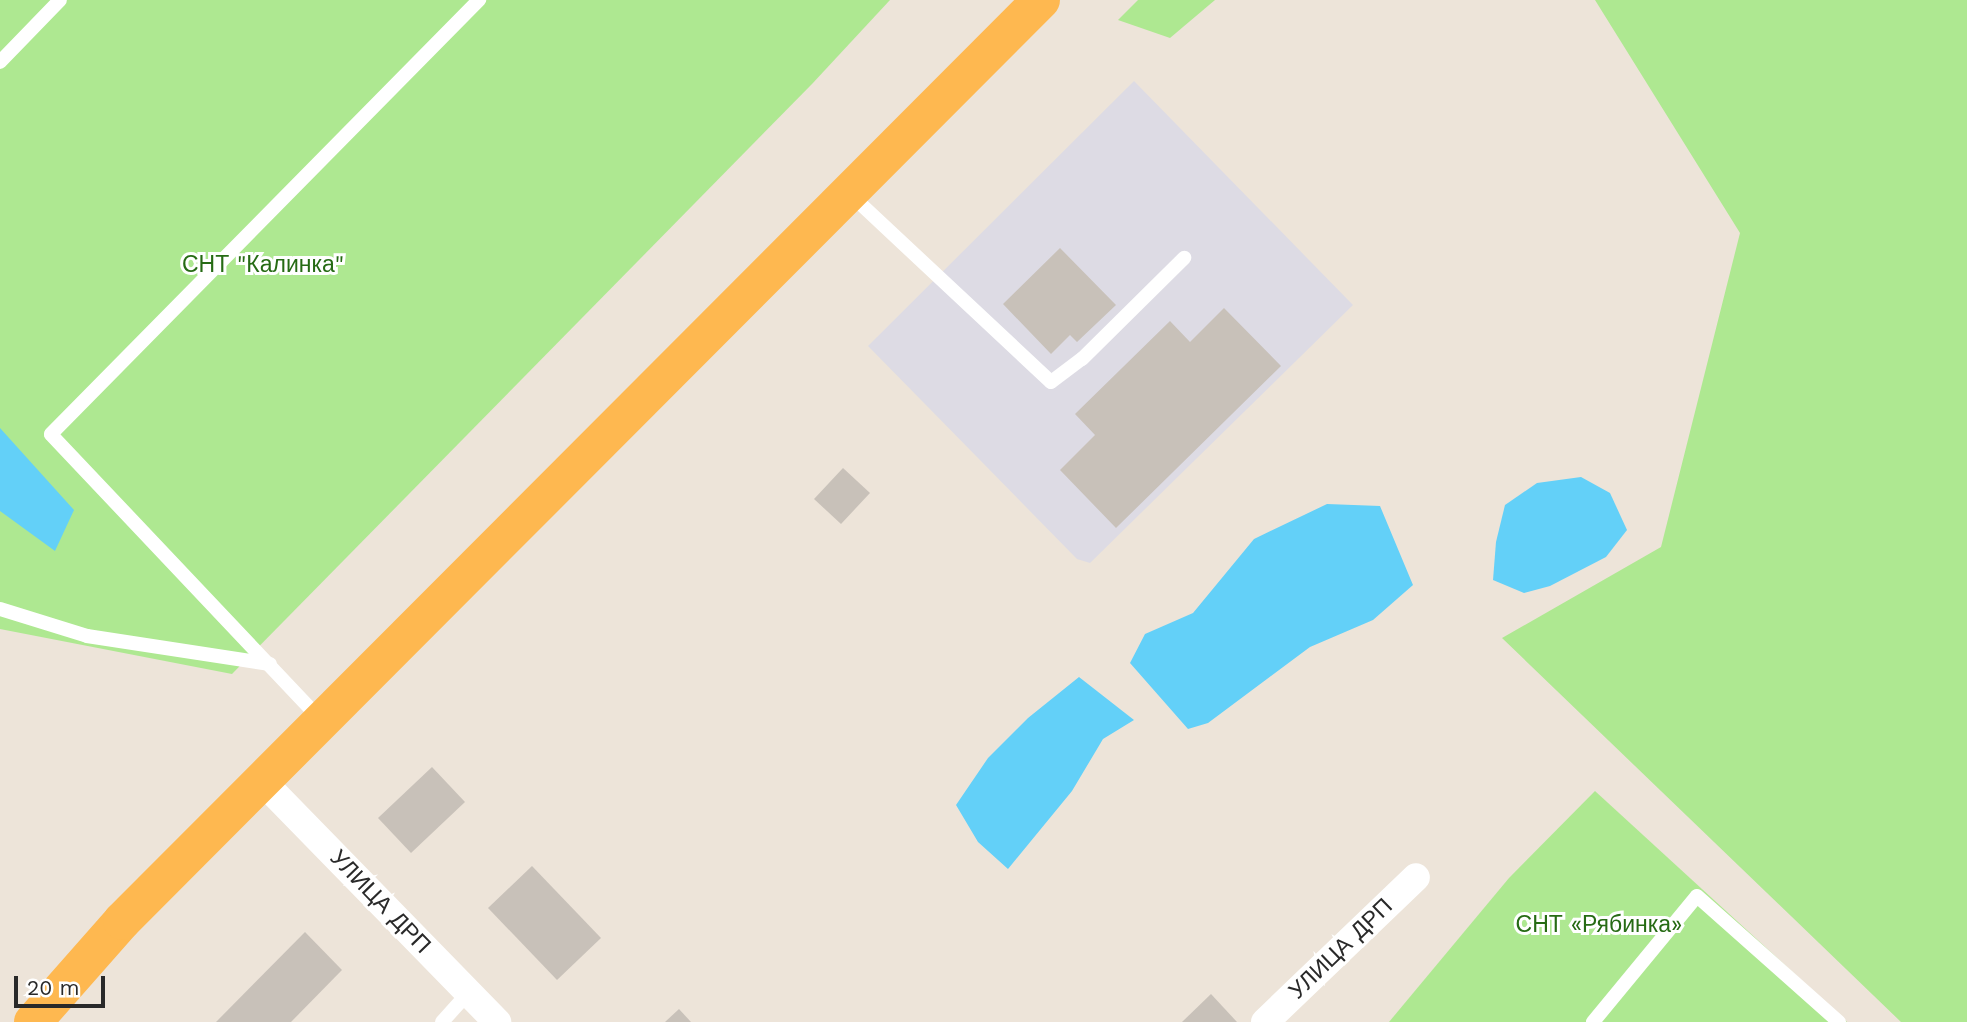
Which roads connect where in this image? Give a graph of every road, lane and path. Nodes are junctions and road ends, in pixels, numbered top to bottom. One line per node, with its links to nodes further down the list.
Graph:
1 (60, 0): 4 (lane)
2 (479, 0): 8 (lane)
3 (1041, 0): 5 (highway)
4 (0, 62)
5 (849, 193): 6 (lane); 9 (highway)
6 (1184, 258)
7 (0, 609): 8 (lane)
8 (270, 664): 9 (lane)
9 (322, 722): 10 (highway)
10 (262, 781): 12 (street, УЛИЦА ДРП); 13 (highway)
11 (1416, 877): 16 (street, УЛИЦА ДРП)
12 (469, 992): 14 (lane); 15 (street, УЛИЦА ДРП)
13 (33, 1022)
14 (442, 1022)
15 (497, 1022)
16 (1265, 1022)
17 (1593, 1022): 18 (lane)
18 (1839, 1022)

